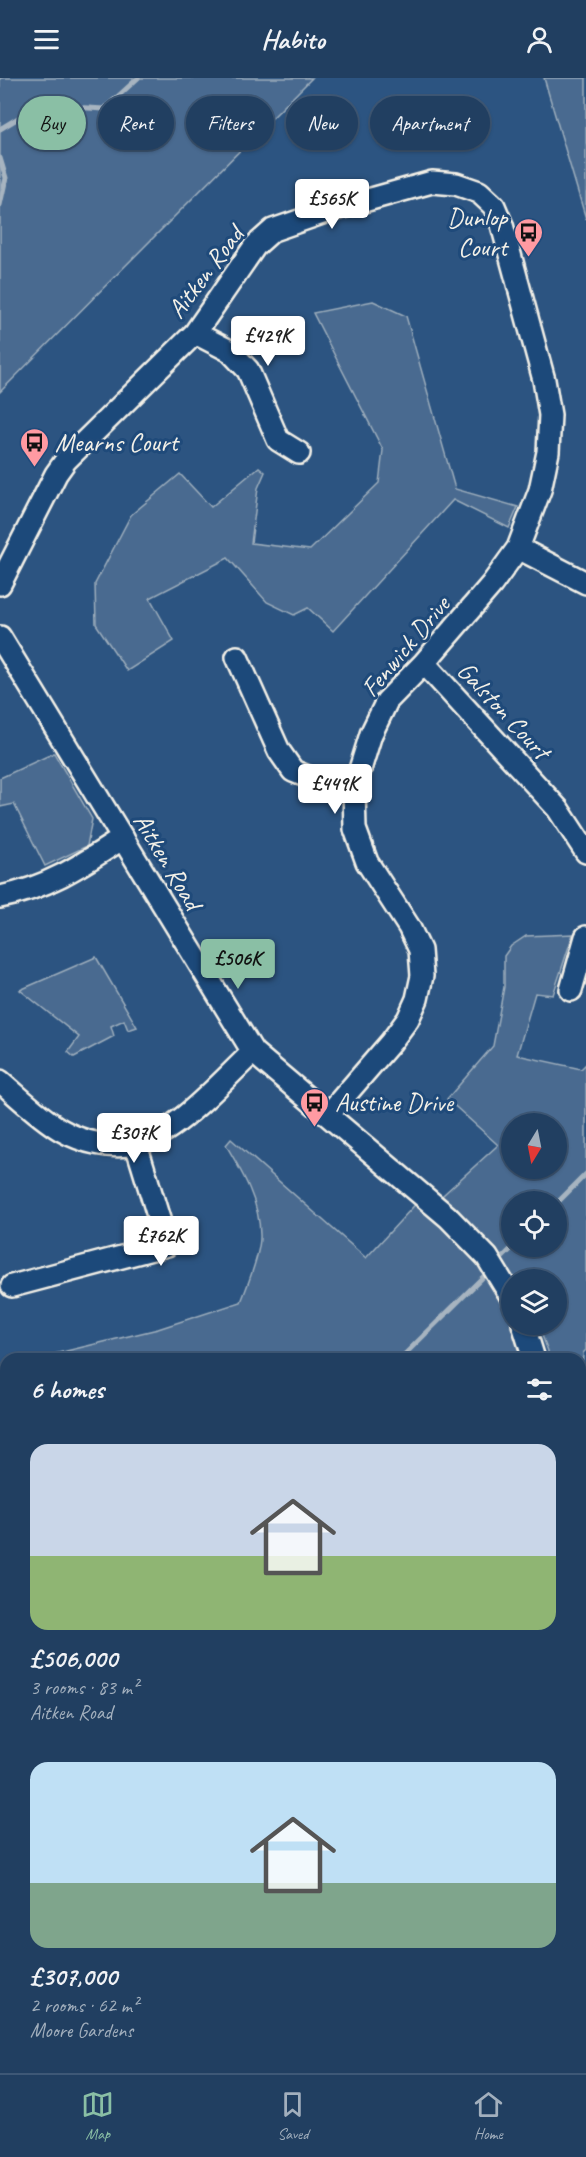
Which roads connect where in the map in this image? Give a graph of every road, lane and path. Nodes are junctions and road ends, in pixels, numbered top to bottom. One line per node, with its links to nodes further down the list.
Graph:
1 (195, 333): 2 (street); 3 (street, Aitken Road); 5 (street, Aitken Road)
2 (299, 453)
3 (518, 548): 4 (street); 8 (street, Fenwick Drive)
4 (586, 583)
5 (0, 584)
6 (0, 637): 10 (street, Aitken Road)
7 (237, 657): 9 (street)
8 (424, 663): 9 (street, Fenwick Drive); 11 (street, Galston Court)
9 (354, 789): 17 (street, Fenwick Drive)
10 (123, 838): 12 (street); 15 (street, Aitken Road)
11 (586, 852)
12 (0, 897)
13 (586, 937): 14 (street)
14 (572, 990)
15 (253, 1052): 17 (street, Aitken Road); 18 (street)
16 (0, 1081): 18 (street)
17 (327, 1115): 19 (street, Aitken Road)
18 (136, 1144): 20 (street)
19 (501, 1280)
20 (12, 1286)
21 (526, 1335): 22 (street)
22 (532, 1353)

